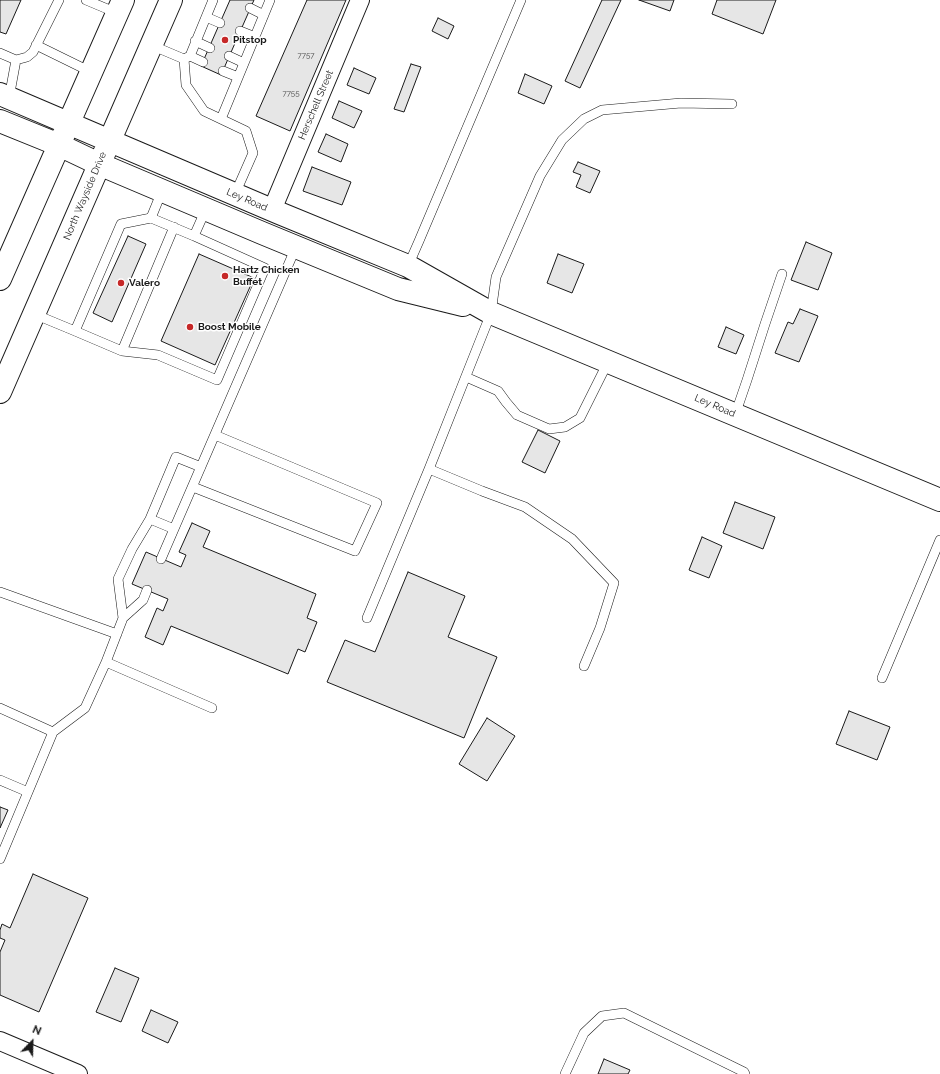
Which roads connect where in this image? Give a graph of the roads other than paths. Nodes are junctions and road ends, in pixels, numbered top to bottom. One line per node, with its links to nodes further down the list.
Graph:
1 (59, 0): 16 (lane)
2 (86, 0): 8 (lane)
3 (171, 0): 17 (main road, North Wayside Drive)
4 (213, 0): 11 (lane)
5 (270, 0): 10 (lane)
6 (360, 0): 39 (street, Herschell Street)
7 (520, 0): 44 (lane)
8 (120, 7): 26 (main road)
9 (250, 8): 10 (lane)
10 (264, 15): 14 (lane)
11 (206, 17): 12 (lane); 15 (lane)
12 (220, 24)
13 (240, 32): 14 (lane)
14 (254, 37): 24 (lane)
15 (195, 42): 18 (lane); 21 (lane)
16 (36, 45): 22 (lane); 26 (lane)
17 (151, 45): 21 (lane); 33 (main road, North Wayside Drive)
18 (210, 48)
19 (0, 53): 22 (lane)
20 (229, 56): 24 (lane)
21 (187, 57): 23 (lane); 30 (lane)
22 (16, 60): 28 (lane)
23 (203, 62)
24 (244, 63): 27 (lane)
25 (223, 71): 27 (lane)
26 (91, 72): 32 (main road)
27 (238, 78): 30 (lane)
28 (4, 96): 32 (main road, Ley Road)
29 (732, 104): 48 (lane)
30 (221, 119): 37 (lane)
31 (0, 121): 34 (main road, Ley Road)
32 (68, 123): 33 (main road, Ley Road); 34 (main road)
33 (109, 140): 35 (main road, North Wayside Drive); 37 (main road, Ley Road)
34 (58, 145): 35 (main road, Ley Road); 46 (main road)
35 (99, 164): 36 (main road, Ley Road); 49 (main road, North Wayside Drive)
36 (162, 190): 38 (main road, Ley Road); 40 (lane)
37 (235, 194): 39 (main road, Ley Road)
38 (206, 209): 42 (lane); 43 (main road, Ley Road)
39 (272, 210): 44 (main road, Ley Road)
40 (151, 218): 41 (lane); 50 (lane)
41 (174, 227): 42 (lane); 51 (lane)
42 (194, 236): 51 (lane)
43 (296, 247): 47 (main road, Ley Road); 56 (lane)
44 (408, 266): 47 (main road); 48 (main road, Ley Road)
45 (782, 274): 55 (lane)
46 (0, 279)
47 (398, 289): 48 (main road, Ley Road)
48 (491, 313): 52 (main road, Ley Road); 53 (lane)
49 (34, 314): 50 (lane); 54 (main road, North Wayside Drive)
50 (75, 331): 51 (lane)
51 (122, 351)
52 (608, 362): 53 (lane); 55 (main road, Ley Road)
53 (466, 377): 58 (lane)
54 (0, 392)
55 (735, 415): 60 (main road, Ley Road)
56 (215, 435): 57 (lane); 59 (lane)
57 (201, 467): 59 (lane); 61 (lane)
58 (429, 469): 68 (lane); 71 (lane)
59 (193, 487): 62 (lane)
60 (940, 500)
61 (150, 520): 62 (lane); 67 (lane)
62 (174, 529): 64 (lane)
63 (940, 540): 72 (lane)
64 (161, 559)
65 (147, 590): 67 (lane)
66 (0, 592): 69 (lane)
67 (123, 618): 69 (lane)
68 (367, 618)
69 (117, 634): 70 (lane)
70 (106, 662): 74 (lane); 75 (lane)
71 (584, 666)
72 (882, 678)
73 (0, 708): 75 (lane)
74 (212, 708)
75 (53, 732): 77 (lane)
76 (0, 780): 77 (lane)
77 (28, 792): 78 (lane)
78 (0, 859)
79 (0, 1041): 80 (street)
80 (78, 1074)
81 (566, 1074): 82 (lane)
82 (745, 1074)

